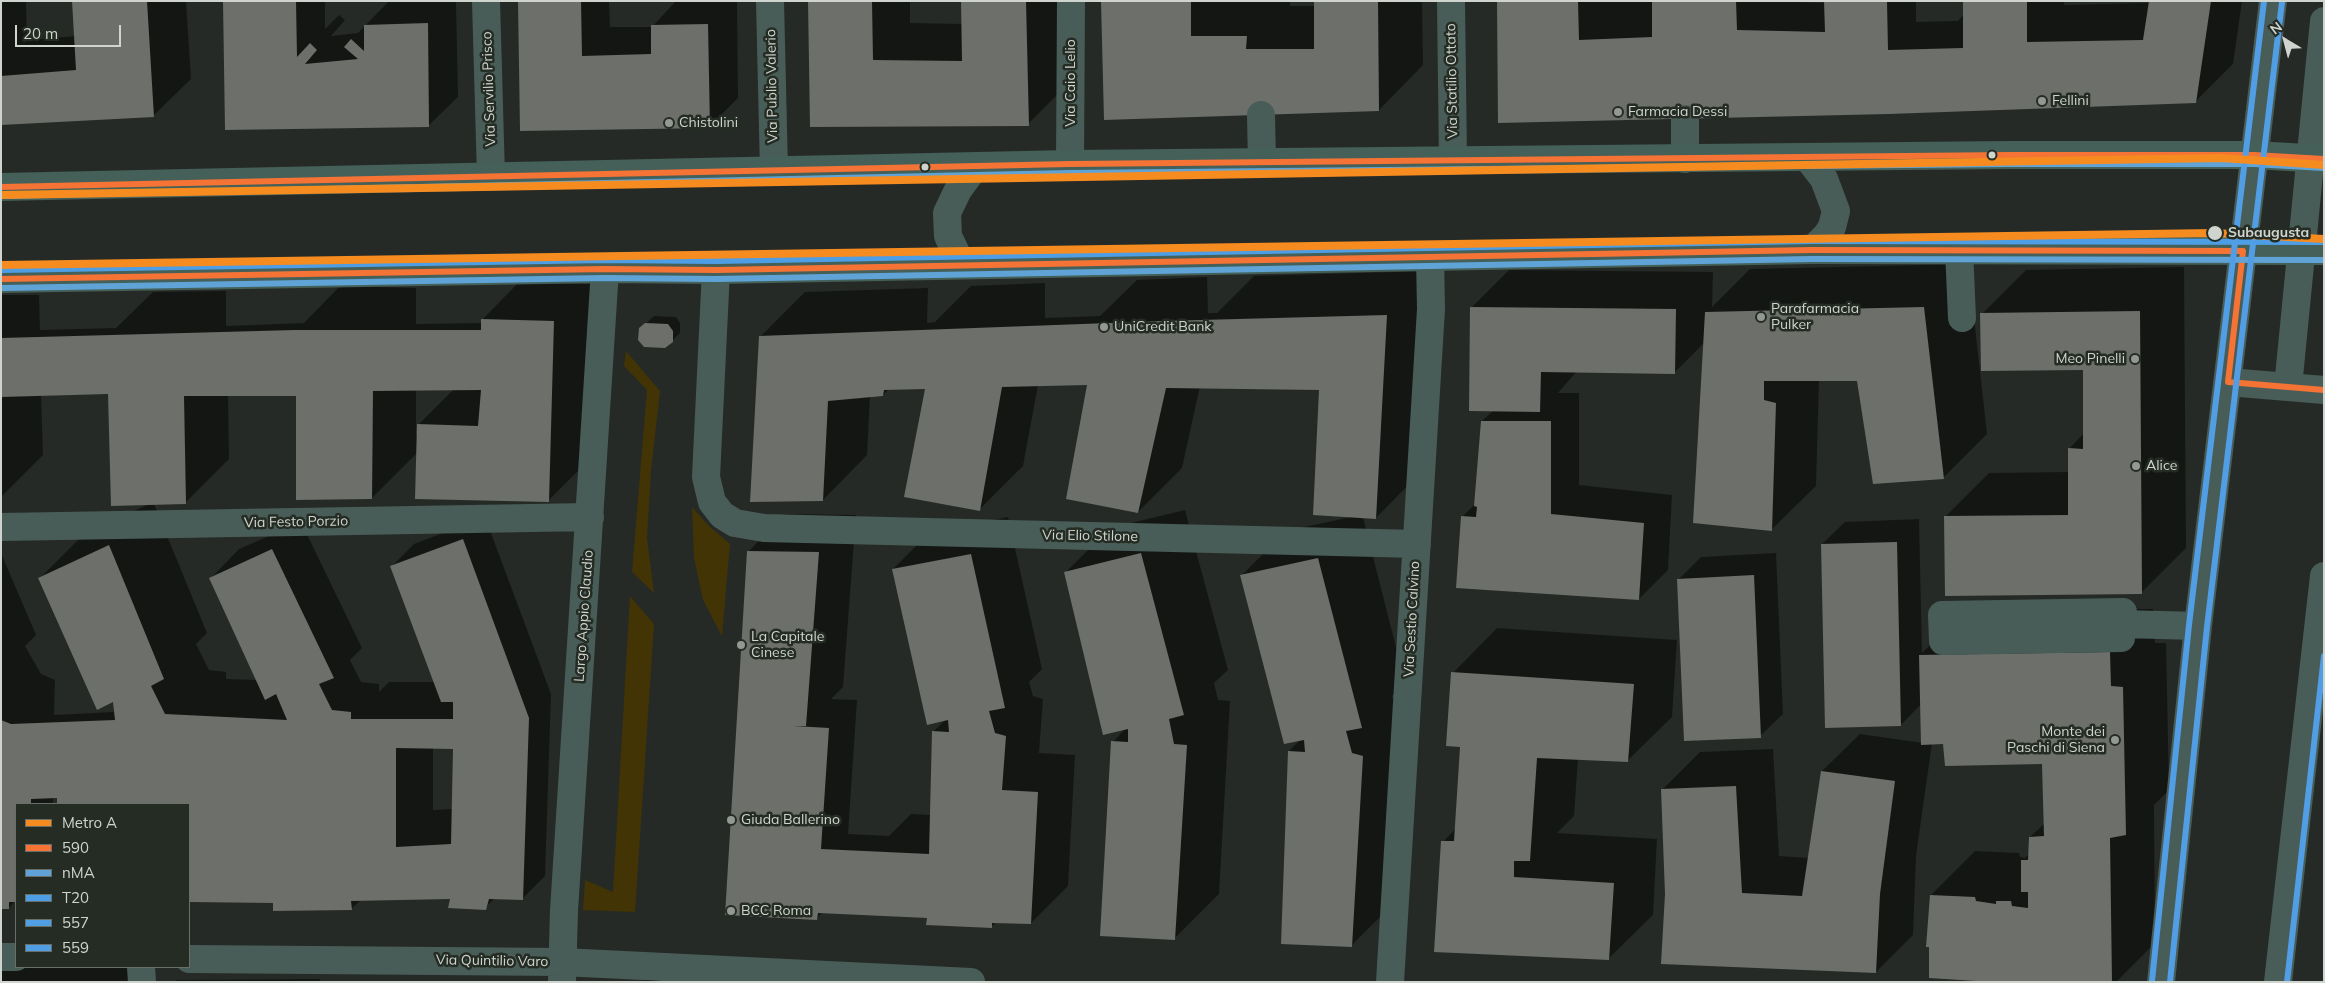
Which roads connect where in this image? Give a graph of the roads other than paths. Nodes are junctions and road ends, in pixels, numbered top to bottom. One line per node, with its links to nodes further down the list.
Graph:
1 (486, 1): 18 (street, Via Servilio Prisco)
2 (770, 1): 17 (street, Via Publio Valerio)
3 (1071, 1): 15 (street, Via Caio Lelio)
4 (1452, 1): 13 (street, Via Statilio Ottato)
5 (2273, 1): 9 (street)
6 (2324, 21): 11 (street)
7 (1261, 115): 14 (street)
8 (1685, 119): 12 (street)
9 (2254, 155): 10 (main road); 11 (main road); 22 (street)
10 (1807, 158): 12 (main road); 21 (street)
11 (2317, 158): 23 (street)
12 (1686, 159): 13 (main road)
13 (1453, 161): 14 (main road)
14 (1262, 163): 15 (main road)
15 (1070, 164): 16 (main road)
16 (975, 167): 17 (main road); 25 (street)
17 (774, 171): 18 (main road)
18 (491, 177): 19 (main road)
19 (1, 187)
20 (1959, 249): 21 (main road); 22 (main road); 29 (street)
21 (1812, 250): 24 (main road)
22 (2243, 251): 23 (main road); 30 (street)
23 (2313, 251): 31 (street)
24 (1430, 256): 25 (main road); 35 (street, Via Sestio Calvino)
25 (962, 266): 27 (main road)
26 (605, 269): 27 (main road); 28 (main road); 33 (street, Largo Appio Claudio)
27 (716, 270): 35 (street, Via Elio Stilone)
28 (1, 279)
29 (1962, 318)
30 (2228, 382): 31 (street); 38 (street)
31 (2288, 387): 32 (street)
32 (2324, 390)
33 (590, 518): 34 (street, Via Festo Porzio); 43 (street, Largo Appio Claudio)
34 (1, 527)
35 (1417, 544): 47 (street, Via Sestio Calvino)
36 (2324, 576): 49 (street)
37 (2122, 624): 37 (street); 38 (street)
38 (2198, 626): 48 (street)
39 (1, 957): 40 (street)
40 (15, 957)
41 (190, 959): 43 (street, Via Quintilio Varo)
42 (141, 968): 45 (street)
43 (562, 972): 44 (street, Via Quintilio Varo)
44 (795, 977): 46 (street, Via Quintilio Varo)
45 (142, 982)
46 (971, 982)
47 (1390, 982)
48 (2161, 982)
49 (2278, 982)

